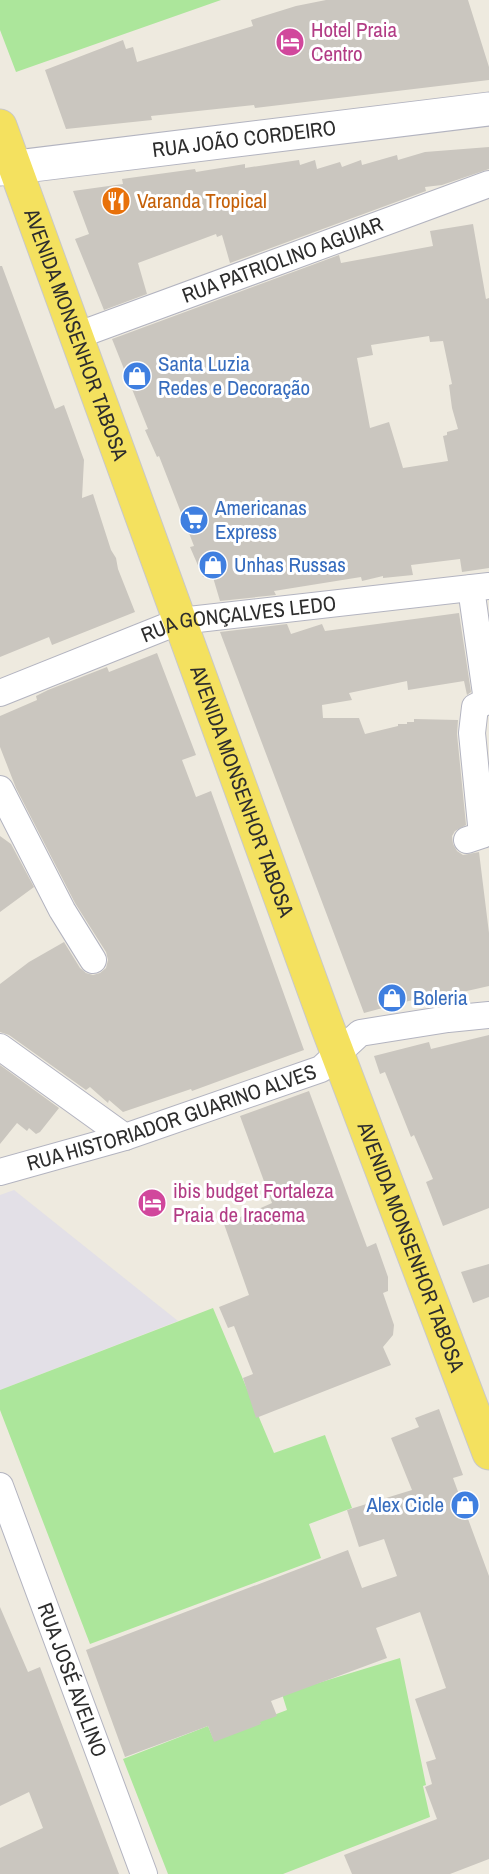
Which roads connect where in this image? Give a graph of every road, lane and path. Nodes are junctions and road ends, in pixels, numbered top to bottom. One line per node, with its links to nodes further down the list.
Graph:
1 (489, 110): 3 (street, RUA JOÃO CORDEIRO)
2 (0, 126): 3 (main road, AVENIDA MONSENHOR TABOSA)
3 (7, 168): 5 (main road, AVENIDA MONSENHOR TABOSA)
4 (489, 184): 5 (street, RUA PATRIOLINO AGUIAR)
5 (76, 336): 7 (main road, AVENIDA MONSENHOR TABOSA)
6 (480, 587): 7 (street, RUA GONÇALVES LEDO); 10 (street)
7 (180, 621): 8 (street, RUA GONÇALVES LEDO); 15 (main road, AVENIDA MONSENHOR TABOSA)
8 (0, 693)
9 (0, 789): 12 (street)
10 (484, 800): 11 (street)
11 (466, 840)
12 (93, 960)
13 (489, 1015): 15 (street, RUA HISTORIADOR GUARINO ALVES)
14 (0, 1047): 16 (street)
15 (337, 1054): 16 (street, RUA HISTORIADOR GUARINO ALVES); 18 (main road, AVENIDA MONSENHOR TABOSA)
16 (125, 1137): 17 (street, RUA HISTORIADOR GUARINO ALVES)
17 (0, 1172)
18 (489, 1453)
19 (0, 1486): 20 (street, RUA JOSÉ AVELINO)
20 (10, 1543): 21 (street, RUA JOSÉ AVELINO)
21 (144, 1874)

